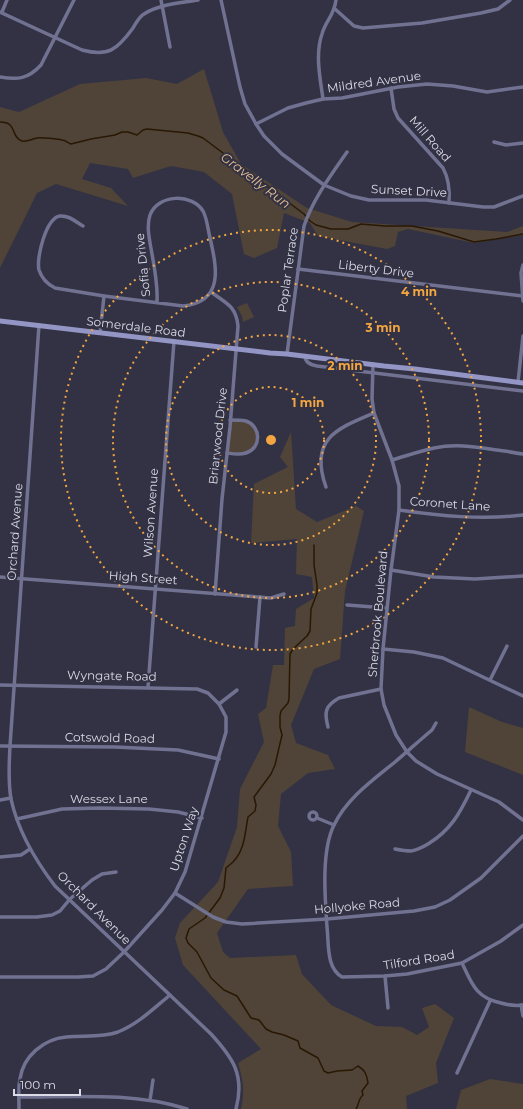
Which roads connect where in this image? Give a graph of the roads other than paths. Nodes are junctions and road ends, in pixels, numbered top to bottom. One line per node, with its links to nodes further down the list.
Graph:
1 (7, 0): 10 (street)
2 (74, 0): 11 (street)
3 (161, 0): 8 (street)
4 (198, 0): 8 (street)
5 (221, 0): 17 (street, Sunset Drive)
6 (336, 0): 9 (street)
7 (510, 0): 9 (street)
8 (163, 7): 11 (street); 12 (street)
9 (335, 9): 16 (street)
10 (1, 12): 11 (street)
11 (55, 38): 13 (street)
12 (170, 47)
13 (0, 77)
14 (523, 87): 15 (street, Mildred Avenue)
15 (391, 88): 16 (street, Mildred Avenue); 23 (street, Mill Road)
16 (322, 99): 17 (street, Mildred Avenue)
17 (256, 124): 21 (street, Sunset Drive)
18 (494, 142): 19 (street)
19 (523, 144)
20 (347, 152): 21 (street, Poplar Terrace)
21 (324, 185): 23 (street, Sunset Drive); 26 (street, Poplar Terrace)
22 (523, 196): 23 (street, Sunset Drive)
23 (449, 203)
24 (83, 226): 28 (street, Sofia Drive)
25 (523, 265): 29 (street)
26 (298, 269): 29 (street, Liberty Drive); 38 (street, Poplar Terrace)
27 (211, 292): 31 (street, Sofia Drive); 31 (street, Sofia Drive); 37 (street, Briarwood Drive)
28 (104, 296): 31 (street, Sofia Drive); 34 (street)
29 (523, 296): 30 (street)
30 (523, 301)
31 (157, 302)
32 (0, 321): 33 (main road, Somerdale Road)
33 (39, 325): 34 (main road, Somerdale Road); 55 (street, Orchard Avenue)
34 (100, 332): 36 (main road, Somerdale Road)
35 (523, 336): 42 (street)
36 (174, 342): 37 (main road, Somerdale Road); 56 (street, Wilson Avenue)
37 (236, 349): 38 (main road, Somerdale Road); 45 (street, Briarwood Drive)
38 (287, 354): 39 (main road, Somerdale Road)
39 (305, 356): 40 (main road, Somerdale Road); 41 (street)
40 (373, 364): 41 (street, Sherbrook Boulevard); 42 (main road, Somerdale Road)
41 (373, 372): 43 (street); 44 (street, Sherbrook Boulevard)
42 (520, 382)
43 (523, 391)
44 (374, 413): 48 (street, Sherbrook Boulevard); 49 (street)
45 (230, 420): 46 (street, Briarwood Drive); 46 (street)
46 (227, 453): 57 (street, Briarwood Drive)
47 (523, 454): 48 (street)
48 (392, 460): 50 (street, Sherbrook Boulevard)
49 (326, 487)
50 (399, 510): 51 (street, Coronet Lane); 52 (street, Sherbrook Boulevard)
51 (523, 515)
52 (391, 570): 53 (street); 61 (street, Sherbrook Boulevard)
53 (523, 576)
54 (0, 577): 55 (street, High Street)
55 (21, 579): 56 (street, High Street); 67 (street, Orchard Avenue)
56 (155, 589): 57 (street, High Street); 68 (street, Wilson Avenue)
57 (215, 594): 59 (street, High Street)
58 (284, 594): 59 (street, High Street)
59 (260, 597): 63 (street)
60 (347, 605): 61 (street)
61 (387, 608): 64 (street, Sherbrook Boulevard)
62 (507, 646): 65 (street)
63 (256, 647)
64 (383, 649): 65 (street); 69 (street, Sherbrook Boulevard)
65 (490, 680): 71 (street)
66 (0, 685): 67 (street, Wyngate Road)
67 (14, 685): 68 (street, Wyngate Road); 76 (street, Orchard Avenue)
68 (148, 687): 72 (street, Wyngate Road)
69 (381, 689): 74 (street); 77 (street, Sherbrook Boulevard)
70 (237, 690): 72 (street)
71 (523, 696)
72 (219, 704): 78 (street, Upton Way)
73 (436, 723): 77 (street)
74 (328, 727)
75 (0, 746): 76 (street, Cotswold Road)
76 (10, 746): 78 (street, Cotswold Road); 80 (street, Orchard Avenue)
77 (407, 752): 79 (street, Sherbrook Boulevard); 86 (street)
78 (219, 759): 82 (street, Upton Way)
79 (471, 790): 85 (street, Sherbrook Boulevard); 89 (street)
80 (11, 798): 81 (street); 84 (street, Orchard Avenue)
81 (0, 800)
82 (202, 818): 84 (street, Wessex Lane); 92 (street, Upton Way)
83 (317, 818): 86 (street)
84 (17, 819): 88 (street, Orchard Avenue)
85 (523, 820)
86 (334, 825): 95 (street)
87 (523, 836): 95 (street, Hollyoke Road)
88 (30, 849): 90 (street); 93 (street, Orchard Avenue)
89 (395, 849)
90 (0, 857)
91 (116, 872): 93 (street)
92 (175, 893): 95 (street, Hollyoke Road); 97 (street, Upton Way)
93 (70, 899): 94 (street); 97 (street, Orchard Avenue)
94 (0, 917)
95 (327, 919): 99 (street, Tilford Road)
96 (523, 925): 98 (street, Tilford Road)
97 (124, 952): 100 (street, Upton Way); 101 (street, Orchard Avenue)
98 (462, 963): 99 (street, Tilford Road); 102 (street)
99 (385, 976): 104 (street)
100 (0, 977)
101 (170, 995): 108 (street); 112 (street, Orchard Avenue)
102 (490, 1001): 103 (street); 106 (street)
103 (522, 1005): 105 (street)
104 (388, 1008)
105 (523, 1016)
106 (457, 1073)
107 (153, 1080): 109 (street)
108 (19, 1097): 109 (street); 110 (street)
109 (150, 1100): 111 (street)
110 (19, 1109)
111 (186, 1109)
112 (236, 1109)

